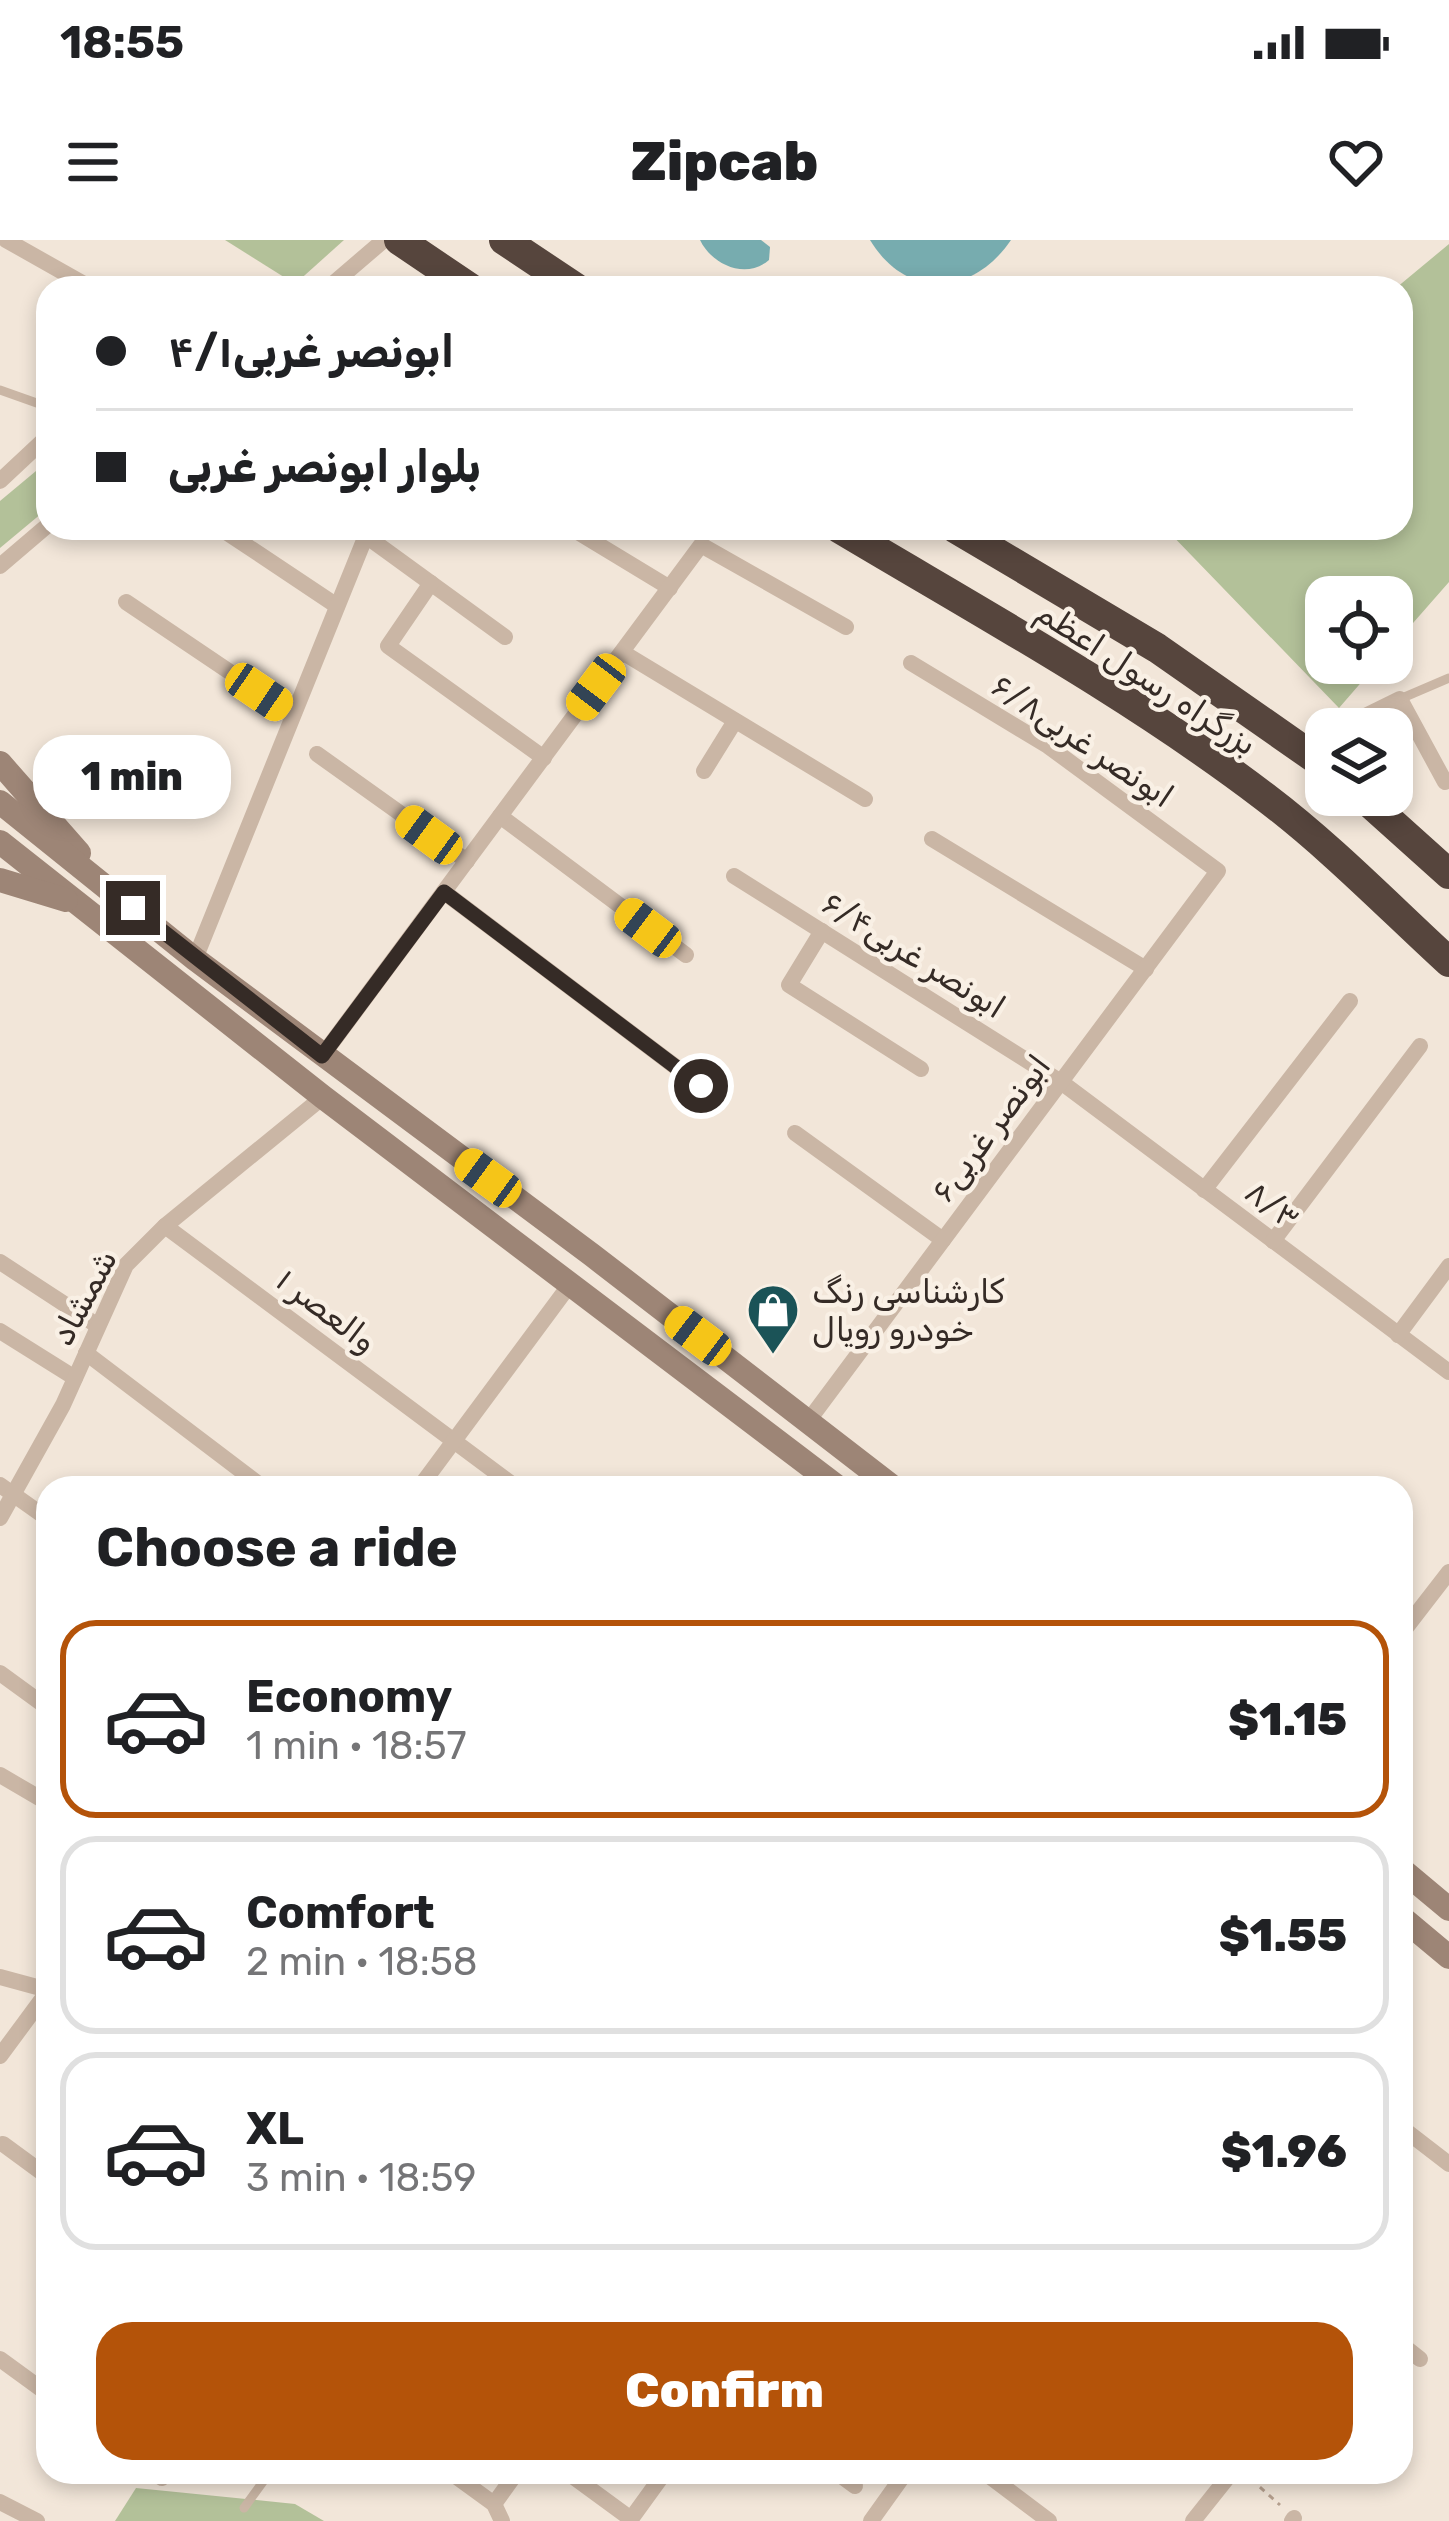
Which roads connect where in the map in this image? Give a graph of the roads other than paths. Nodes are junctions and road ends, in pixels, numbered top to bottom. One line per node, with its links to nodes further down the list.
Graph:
1 (6, 240): 5 (street)
2 (384, 240): 6 (street)
3 (399, 240): 7 (highway)
4 (504, 240): 8 (highway)
5 (70, 276)
6 (342, 276)
7 (452, 276)
8 (558, 276)
9 (0, 390): 10 (lane)
10 (36, 403)
11 (36, 447): 12 (street)
12 (0, 481)
13 (36, 535): 20 (street)
14 (238, 540): 24 (street)
15 (363, 540): 24 (street)
16 (379, 540): 21 (street)
17 (591, 540): 22 (street)
18 (859, 540): 57 (highway, بزرگراه رسول اعظم)
19 (976, 540): 34 (highway, بزرگراه رسول اعظم)
20 (0, 566)
21 (431, 583): 26 (street); 36 (street)
22 (670, 588): 25 (street); 27 (street)
23 (126, 602): 32 (street)
24 (338, 606): 32 (street)
25 (845, 627)
26 (505, 637)
27 (622, 652): 33 (street); 36 (street)
28 (911, 663): 47 (street, ۶/۸ابونصر غربی)
29 (1449, 678): 30 (lane)
30 (1400, 699): 31 (street); 39 (street)
31 (1382, 708)
32 (292, 714): 56 (street)
33 (735, 721): 38 (street); 40 (street)
34 (1305, 746)
35 (317, 754): 46 (street)
36 (544, 758): 42 (street)
37 (0, 763): 51 (main road)
38 (704, 771)
39 (1444, 782)
40 (865, 799)
41 (0, 802): 51 (main road)
42 (500, 816): 46 (street); 55 (street)
43 (1384, 816): 48 (highway)
44 (932, 839): 58 (street)
45 (0, 842): 53 (main road)
46 (467, 861): 52 (street)
47 (1218, 871): 58 (street, ۶ابونصر غربی)
48 (1449, 874)
49 (734, 875): 54 (street, ۶/۴ابونصر غربی)
50 (0, 880): 53 (main road)
51 (103, 883): 56 (main road)
52 (444, 892): 61 (street); 64 (street)
53 (83, 906): 65 (main road)
54 (822, 931): 62 (street); 63 (street, ۶/۴ابونصر غربی)
55 (686, 955)
56 (194, 959): 61 (main road)
57 (1449, 962)
58 (1145, 969): 63 (street, ۶ابونصر غربی)
59 (1350, 1000): 67 (street)
60 (1420, 1046): 70 (street)
61 (322, 1056): 80 (main road)
62 (920, 1070)
63 (1061, 1082): 67 (street, ۸/۳); 69 (street, ۶ابونصر غربی)
64 (701, 1086)
65 (322, 1097): 68 (street, شمشاد); 73 (main road)
66 (795, 1133): 69 (street)
67 (1204, 1190): 70 (street, ۸/۳)
68 (165, 1226): 74 (street, شمشاد); 81 (street, والعصر ۱)
69 (943, 1240): 80 (street, ۶ابونصر غربی)
70 (1273, 1241): 76 (street, ۸/۳)
71 (0, 1262): 74 (street)
72 (1449, 1266): 76 (street)
73 (571, 1283): 81 (street); 85 (main road)
74 (98, 1326): 77 (street, شمشاد)
75 (0, 1331): 79 (street)
76 (1398, 1335): 78 (street, ۸/۳)
77 (86, 1353): 79 (street, شمشاد); 82 (street)
78 (1449, 1372)
79 (75, 1378): 87 (street, شمشاد)
80 (809, 1420): 86 (main road)
81 (454, 1441): 83 (street); 84 (street, والعصر ۱)
82 (248, 1476)
83 (428, 1476)
84 (501, 1476)
85 (823, 1476)
86 (879, 1476)
87 (7, 1490): 88 (street); 89 (street, شمشاد)
88 (36, 1511)
89 (0, 1518)
90 (1449, 1572): 91 (street)
91 (1413, 1618)
92 (0, 1673): 93 (street)
93 (36, 1699)
94 (0, 1775): 95 (street)
95 (36, 1796)
96 (1413, 1879): 97 (main road)
97 (1449, 1909)
98 (1413, 1927): 99 (main road)
99 (1449, 1957)
100 (0, 1977): 101 (street)
101 (36, 1987)
102 (36, 2006): 103 (street)
103 (0, 2056)
104 (1413, 2136): 106 (street)
105 (3, 2144): 107 (street)
106 (1449, 2164)
107 (36, 2168)
108 (1413, 2353): 110 (street)
109 (0, 2359): 111 (street)
110 (1420, 2359)
111 (36, 2385)
112 (261, 2484): 123 (lane)
113 (464, 2484): 124 (street)
114 (511, 2484): 124 (street)
115 (583, 2484): 116 (street)
116 (656, 2484)
117 (852, 2484): 121 (street)
118 (897, 2484): 126 (street)
119 (1000, 2484): 127 (street)
120 (1222, 2484): 128 (street)
121 (855, 2486)
122 (0, 2502): 125 (street)
123 (244, 2508)
124 (498, 2512)
125 (37, 2521)
126 (871, 2521)
127 (1049, 2521)
128 (1193, 2521)

